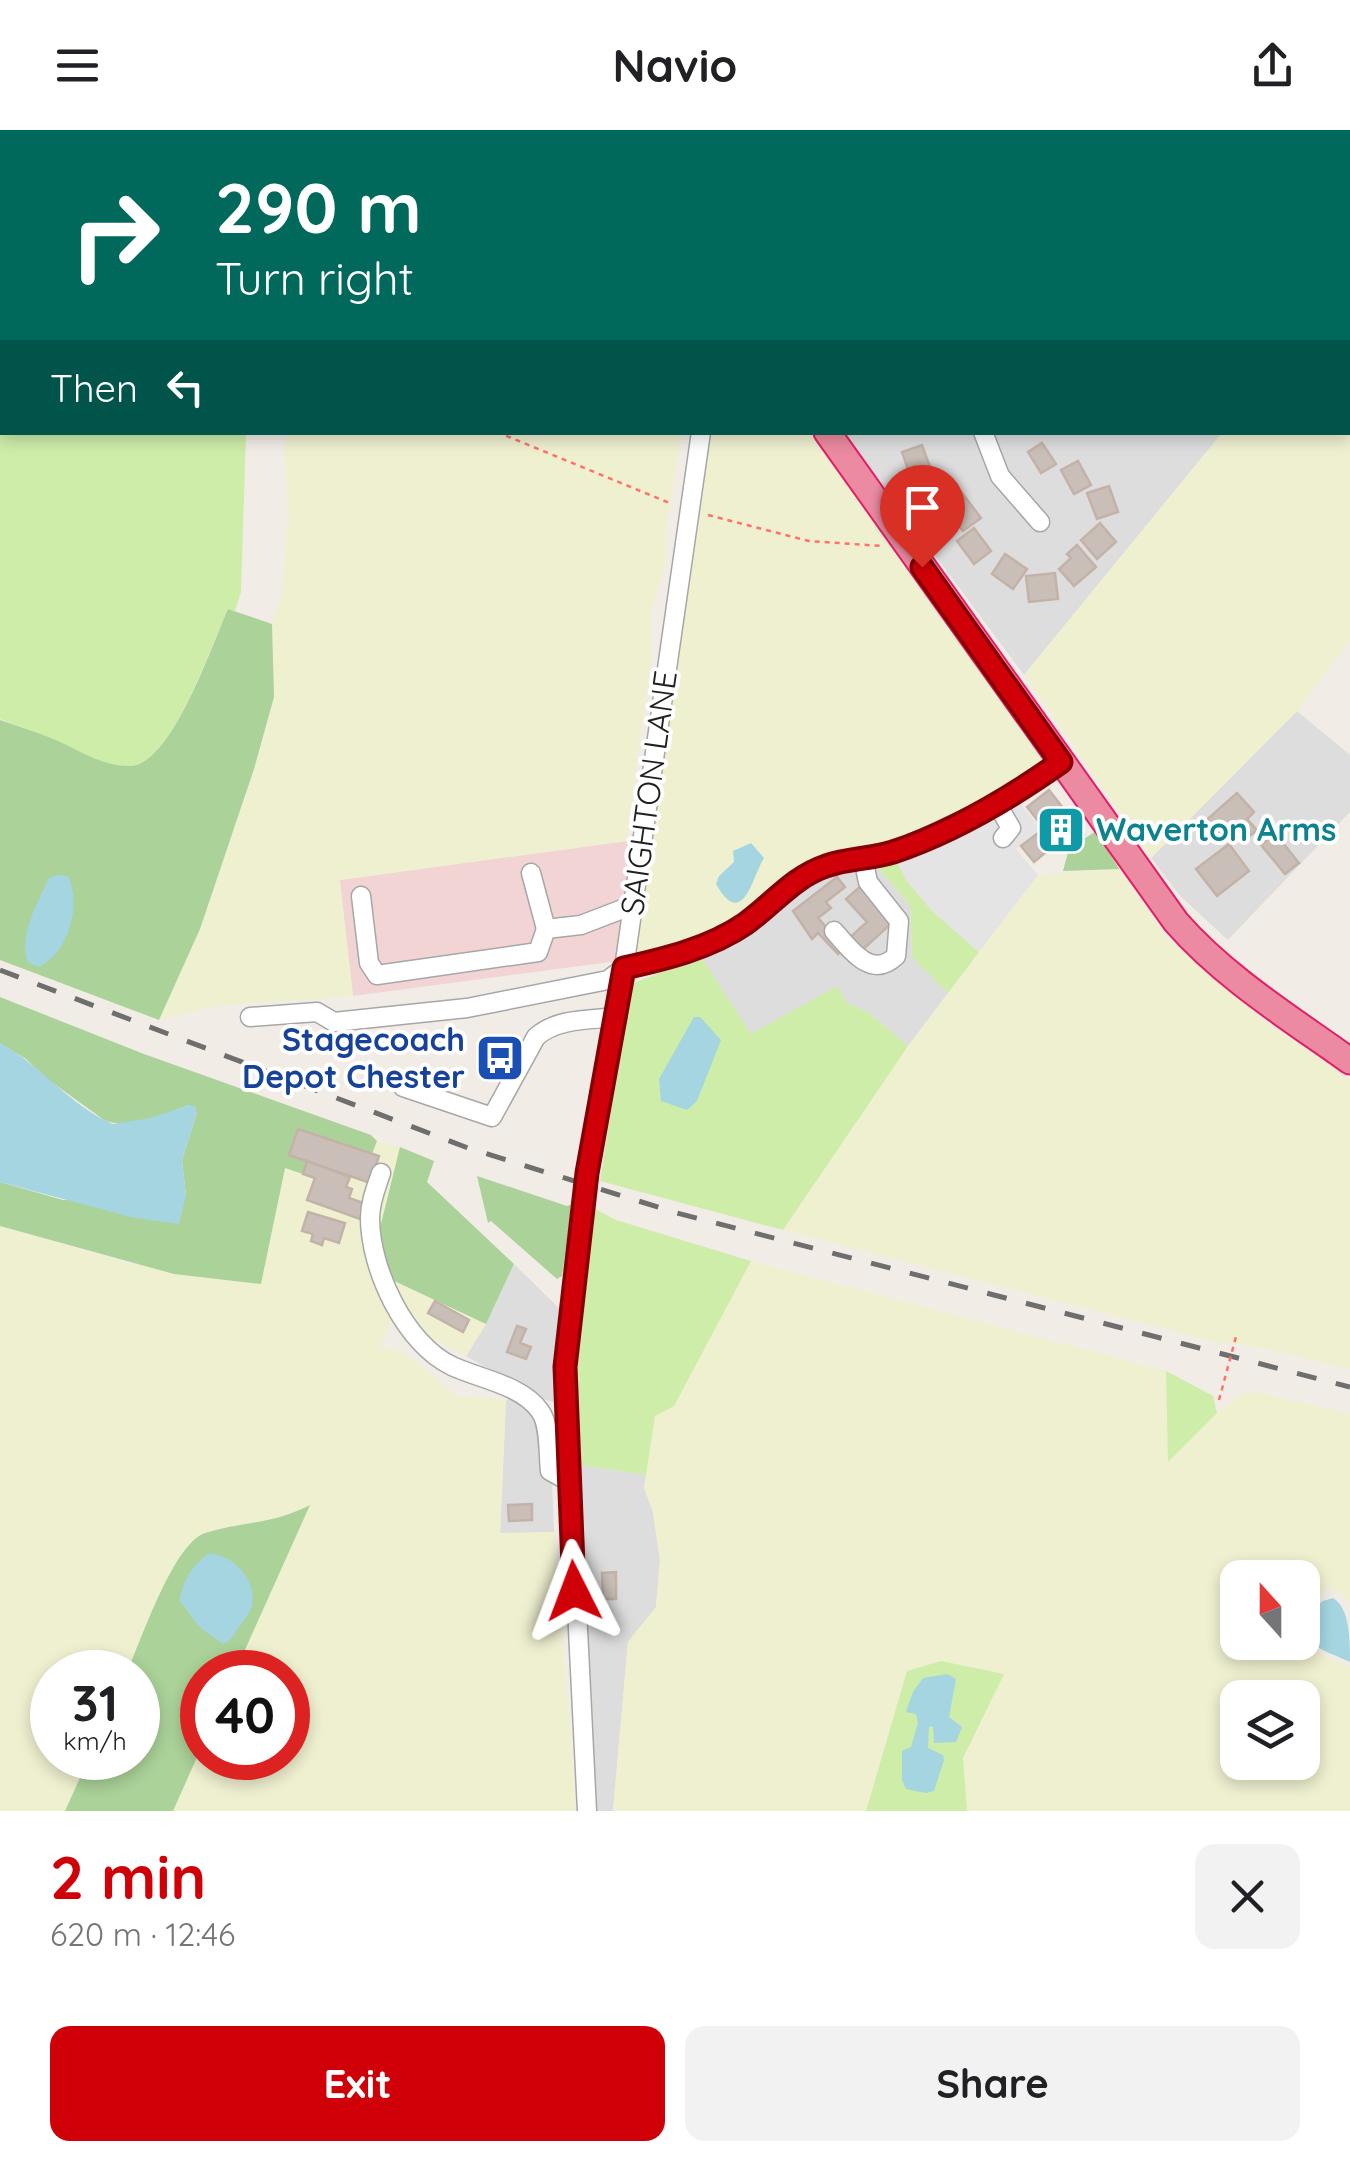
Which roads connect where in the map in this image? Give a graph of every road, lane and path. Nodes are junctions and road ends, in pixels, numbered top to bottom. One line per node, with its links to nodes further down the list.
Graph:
1 (504, 435): 5 (path)
2 (701, 435): 5 (street, SAIGHTON LANE)
3 (829, 435): 7 (highway)
4 (984, 435): 6 (street)
5 (690, 510): 7 (path); 14 (street, SAIGHTON LANE)
6 (1040, 522)
7 (904, 540): 8 (highway)
8 (1061, 762): 9 (street); 20 (highway)
9 (997, 804): 10 (street); 11 (street)
10 (1003, 838)
11 (863, 858): 16 (street); 17 (street)
12 (531, 873): 15 (street)
13 (361, 896): 15 (street)
14 (633, 905): 15 (street); 17 (street, SAIGHTON LANE)
15 (546, 929)
16 (834, 930)
17 (624, 968): 18 (street); 19 (street, SAIGHTON LANE)
18 (250, 1017)
19 (616, 1017): 21 (street); 25 (street, SAIGHTON LANE, bridge)
20 (1350, 1061)
21 (403, 1088)
22 (380, 1173): 25 (street)
23 (1237, 1333): 24 (path, bridge)
24 (1219, 1400)
25 (568, 1481): 26 (street, SAIGHTON LANE)
26 (587, 1811)

